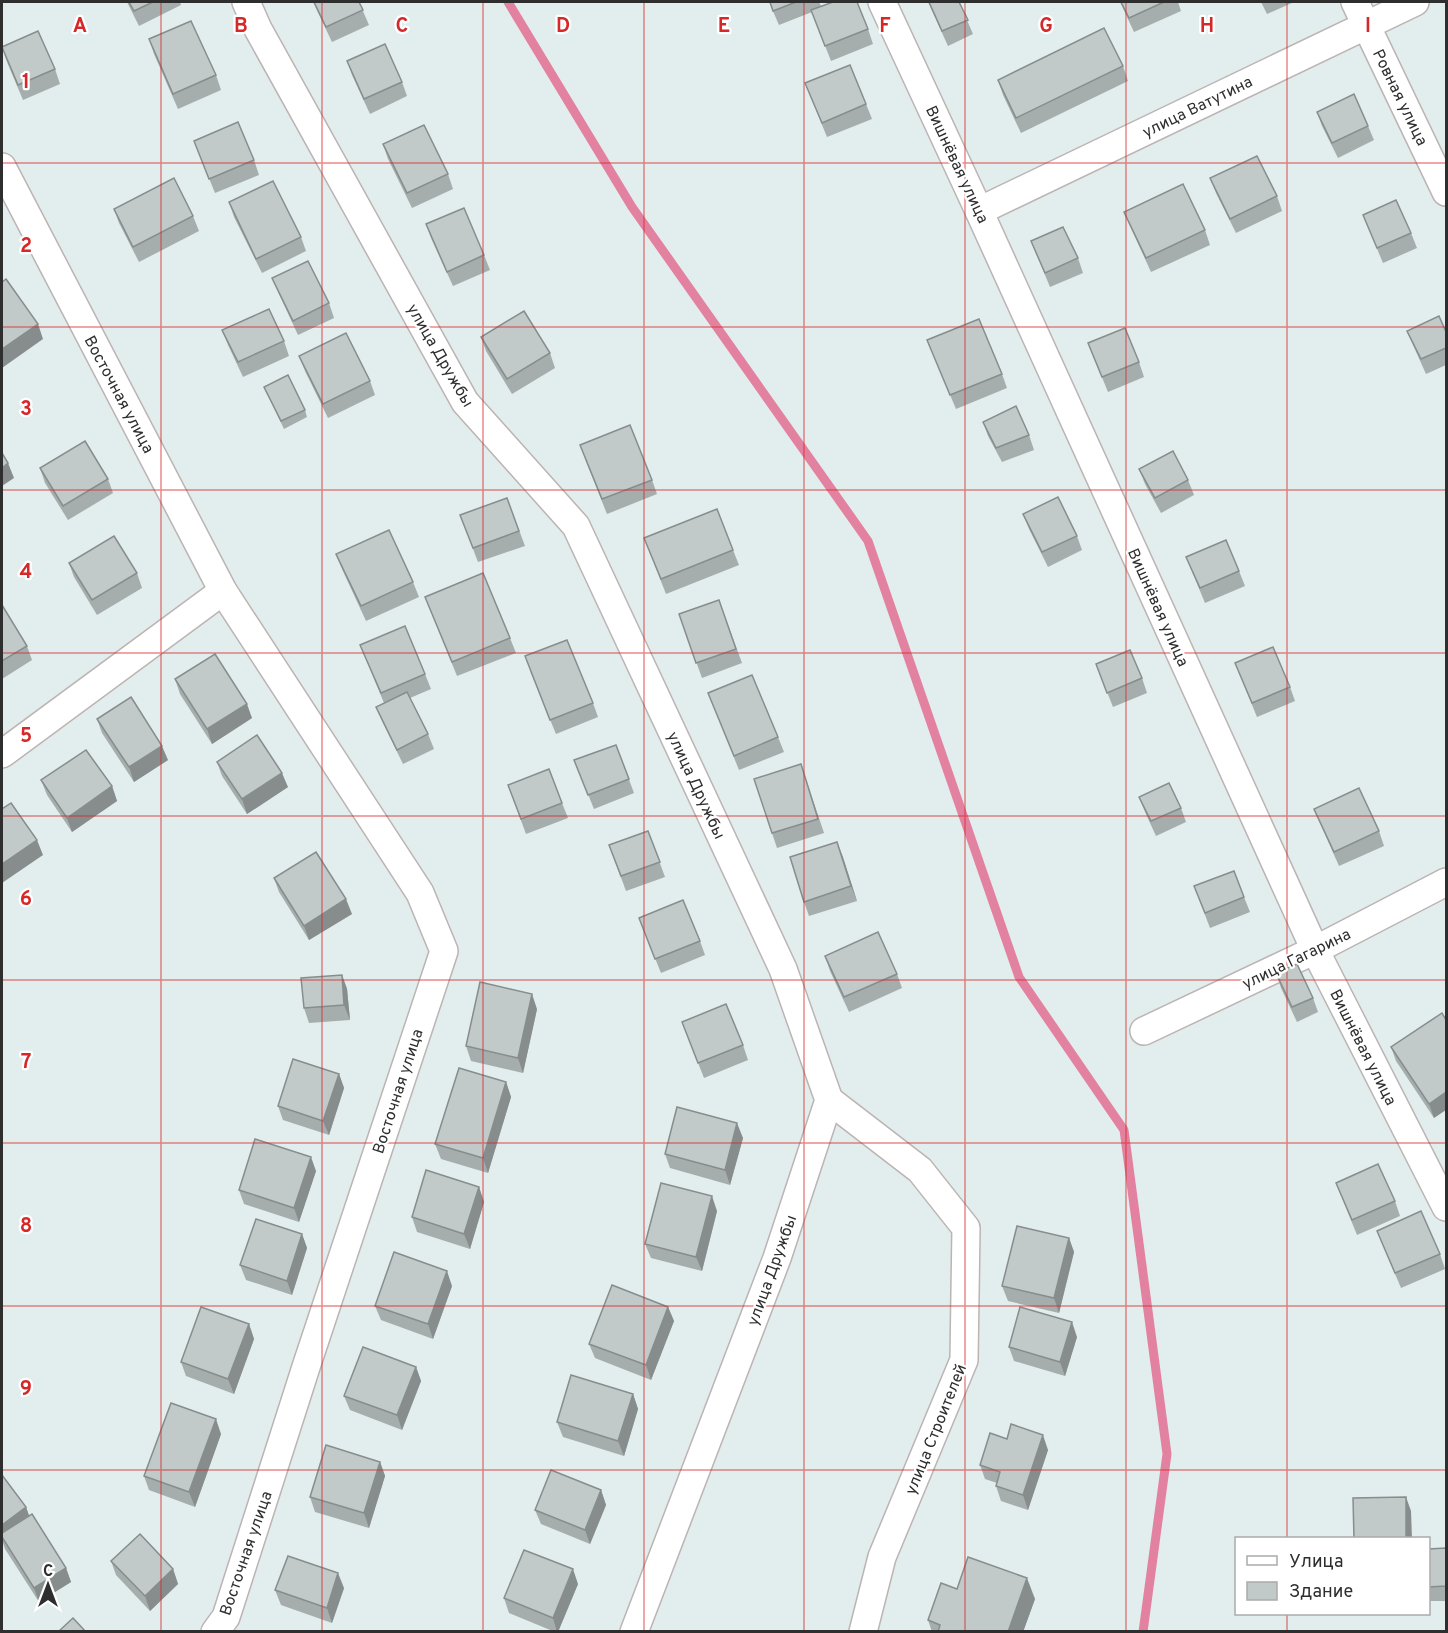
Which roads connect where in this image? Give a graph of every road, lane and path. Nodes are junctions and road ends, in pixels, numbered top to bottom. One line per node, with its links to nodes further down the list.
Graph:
1 (246, 2): 14 (street, улица Дружбы)
2 (882, 2): 8 (street, Вишнёвая улица)
3 (1415, 2): 4 (street, улица Ватутина)
4 (1361, 13): 6 (street, Ровная улица); 8 (street, улица Ватутина)
5 (2, 167): 7 (street, Восточная улица)
6 (1446, 192)
7 (10, 206): 9 (street, Восточная улица)
8 (979, 211): 12 (street, Вишнёвая улица)
9 (223, 591): 10 (street); 16 (street, Восточная улица)
10 (2, 754)
11 (1446, 882): 12 (street, улица Гагарина)
12 (1315, 950): 13 (street, улица Гагарина); 15 (street, Вишнёвая улица)
13 (1144, 1031)
14 (829, 1100): 17 (street, улица Дружбы); 18 (street, улица Строителей)
15 (1446, 1207)
16 (214, 1632)
17 (634, 1632)
18 (862, 1632)

